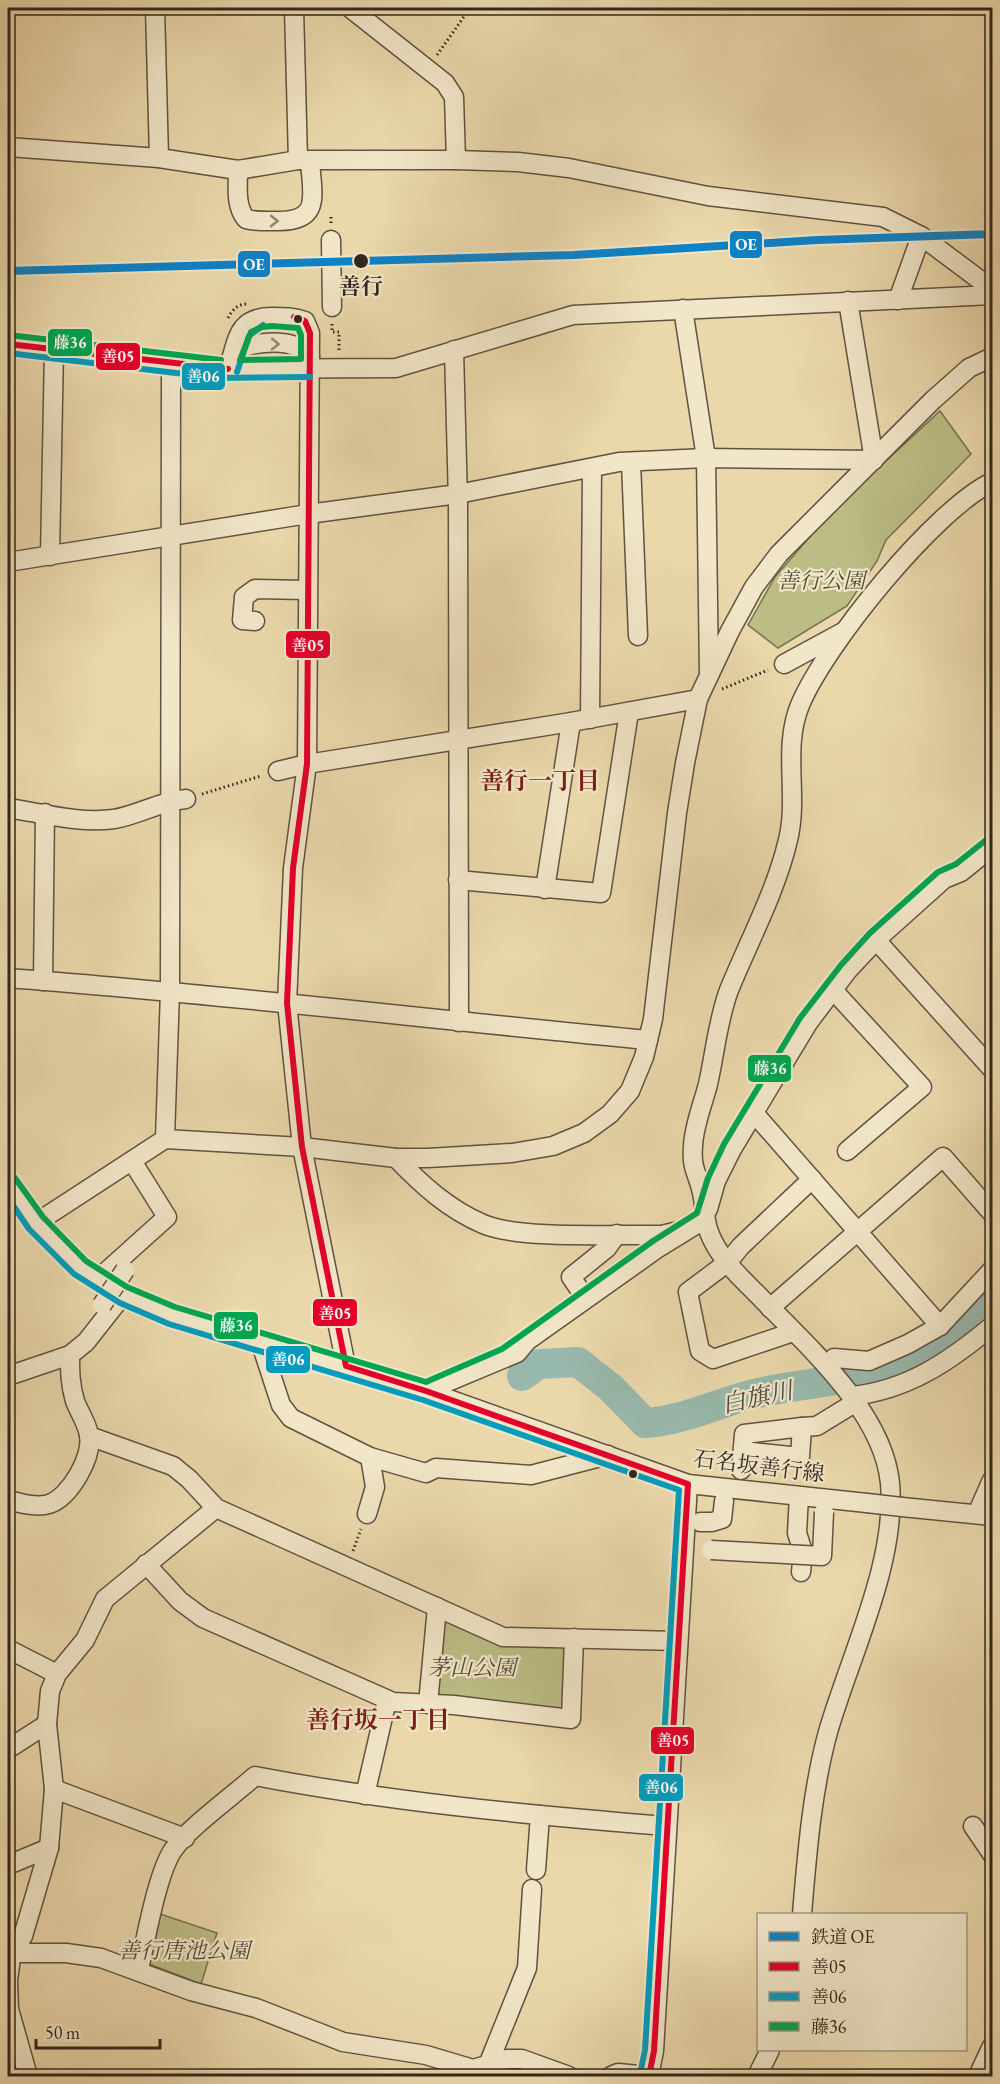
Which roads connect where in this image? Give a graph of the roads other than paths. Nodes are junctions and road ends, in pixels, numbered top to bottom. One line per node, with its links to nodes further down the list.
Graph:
1 (154, 8): 5 (street)
2 (294, 8): 6 (street)
3 (350, 8): 7 (street)
4 (8, 147): 5 (street)
5 (159, 158): 8 (street)
6 (304, 160): 7 (street); 8 (street); 8 (street, one-way to 6)
7 (456, 160): 10 (street)
8 (238, 170)
9 (331, 231): 15 (street)
10 (921, 236): 11 (street); 13 (street)
11 (993, 289)
12 (993, 295): 13 (street)
13 (898, 300): 14 (street)
14 (848, 301): 16 (street); 26 (street)
15 (332, 307)
16 (683, 309): 20 (street); 25 (street)
17 (8, 344): 18 (street)
18 (54, 349): 22 (street); 33 (street)
19 (235, 349): 23 (street, one-way to 23); 23 (street); 24 (street)
20 (454, 350): 23 (street); 30 (street)
21 (993, 357): 26 (street)
22 (171, 363): 24 (street); 32 (street)
23 (310, 363): 24 (street); 31 (street)
24 (228, 369)
25 (706, 458): 26 (street); 27 (street); 40 (street)
26 (874, 460): 40 (street)
27 (631, 462): 28 (street); 38 (street)
28 (592, 468): 30 (street); 43 (street)
29 (993, 482): 37 (street)
30 (458, 494): 31 (street); 45 (street)
31 (308, 514): 32 (street); 35 (street)
32 (171, 538): 33 (street); 48 (street)
33 (50, 556): 34 (street)
34 (8, 562)
35 (307, 590): 36 (street); 46 (street)
36 (255, 621)
37 (848, 630): 39 (street); 72 (street)
38 (638, 636)
39 (784, 664)
40 (709, 682): 41 (street)
41 (698, 699): 42 (street); 61 (street)
42 (629, 712): 43 (street); 53 (street)
43 (590, 719): 44 (street)
44 (571, 722): 45 (street); 53 (street)
45 (457, 738): 46 (street); 52 (street)
46 (307, 764): 47 (street); 59 (street)
47 (278, 771)
48 (177, 800): 50 (street); 58 (street)
49 (8, 808): 50 (street)
50 (45, 813): 56 (street)
51 (991, 850): 54 (street)
52 (458, 880): 53 (street); 60 (street)
53 (545, 889)
54 (876, 940): 57 (street); 62 (street)
55 (8, 978): 56 (street)
56 (43, 981): 58 (street)
57 (832, 990): 63 (street); 66 (street)
58 (170, 991): 59 (street); 64 (street)
59 (287, 1003): 60 (street); 65 (street)
60 (459, 1022): 61 (street)
61 (648, 1040): 67 (street)
62 (993, 1069)
63 (754, 1113): 69 (street); 72 (street)
64 (165, 1139): 65 (street); 68 (street)
65 (302, 1147): 67 (street); 88 (street)
66 (847, 1151)
67 (396, 1158): 75 (street)
68 (132, 1161): 73 (street); 78 (street)
69 (812, 1179): 74 (street); 76 (street)
70 (8, 1183): 73 (street, 石名坂善行線)
71 (993, 1213): 74 (street)
72 (702, 1222): 75 (street); 76 (street); 91 (street)
73 (36, 1223): 78 (street, 石名坂善行線)
74 (858, 1233): 82 (street); 83 (street)
75 (617, 1234): 80 (street)
76 (728, 1262): 82 (street); 85 (street)
77 (993, 1270): 83 (street)
78 (98, 1279): 79 (street, 石名坂善行線)
79 (126, 1281): 81 (street, bridge); 86 (street, 石名坂善行線); 87 (street)
80 (582, 1293)
81 (102, 1305)
82 (770, 1308): 85 (street)
83 (940, 1326): 89 (street)
84 (993, 1326): 92 (street)
85 (793, 1332): 89 (street)
86 (260, 1341): 88 (street, 石名坂善行線); 97 (street)
87 (70, 1354): 90 (street); 94 (street)
88 (346, 1366): 91 (street, 石名坂善行線)
89 (833, 1366): 92 (street)
90 (8, 1377)
91 (426, 1390): 96 (street, 石名坂善行線)
92 (854, 1399): 93 (street); 132 (street)
93 (802, 1427): 95 (street); 95 (street)
94 (89, 1436): 102 (street); 104 (street)
95 (743, 1451): 98 (street)
96 (608, 1455): 97 (street); 100 (street, 石名坂善行線)
97 (370, 1457): 106 (street)
98 (741, 1470)
99 (993, 1480): 107 (street)
100 (688, 1484): 101 (street, 石名坂善行線); 114 (street)
101 (799, 1496): 107 (street, 石名坂善行線, bridge); 111 (street)
102 (8, 1500)
103 (724, 1501): 108 (street)
104 (216, 1508): 110 (street); 112 (street)
105 (824, 1512): 109 (street, bridge)
106 (367, 1514)
107 (985, 1515)
108 (700, 1522)
109 (711, 1550)
110 (146, 1564): 116 (street); 117 (street)
111 (801, 1572)
112 (437, 1606): 113 (street); 118 (street)
113 (574, 1638): 114 (street); 118 (street)
114 (678, 1641): 124 (street)
115 (8, 1649): 116 (street)
116 (57, 1674): 119 (street)
117 (387, 1700): 118 (street); 122 (street)
118 (428, 1704)
119 (47, 1724): 120 (street); 121 (street)
120 (8, 1749)
121 (54, 1790): 126 (street); 127 (street)
122 (365, 1795): 123 (street); 126 (street)
123 (540, 1815): 124 (street); 130 (street)
124 (666, 1826): 141 (street)
125 (973, 1826): 128 (street)
126 (184, 1838): 134 (street)
127 (49, 1848): 129 (street); 133 (street)
128 (993, 1854)
129 (8, 1865)
130 (536, 1870)
131 (532, 1889): 137 (street)
132 (802, 1913)
133 (10, 1960): 134 (street); 138 (street)
134 (139, 1969): 137 (street)
135 (993, 2046): 143 (street)
136 (769, 2051): 142 (street)
137 (488, 2065): 139 (street)
138 (28, 2076)
139 (569, 2076)
140 (611, 2076): 141 (street)
141 (649, 2076)
142 (757, 2076)
143 (978, 2076)

